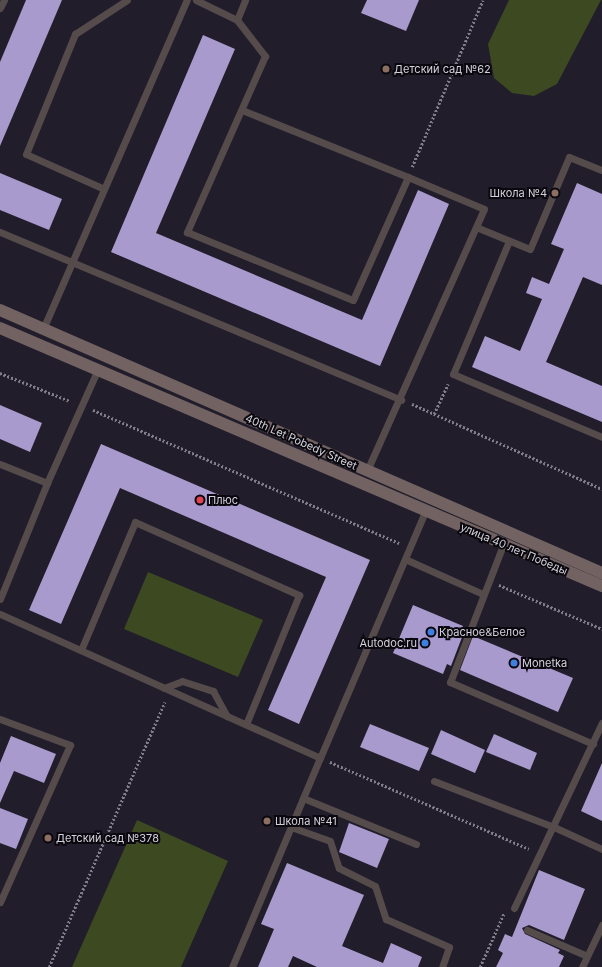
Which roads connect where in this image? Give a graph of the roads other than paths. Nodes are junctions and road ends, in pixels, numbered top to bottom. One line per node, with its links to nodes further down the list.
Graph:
1 (4, 0): 6 (lane)
2 (127, 0): 11 (lane)
3 (187, 0): 11 (lane)
4 (196, 0): 7 (lane)
5 (244, 0): 7 (lane)
6 (0, 8)
7 (237, 20): 8 (lane)
8 (242, 110): 10 (lane); 10 (lane)
9 (602, 170): 14 (lane)
10 (408, 177): 12 (lane)
11 (102, 188): 15 (lane)
12 (476, 227): 14 (lane); 21 (lane)
13 (0, 232): 15 (lane)
14 (509, 241): 22 (lane)
15 (72, 260): 18 (lane); 21 (lane)
16 (0, 310): 18 (street, 40th Let Pobedy Street)
17 (0, 328): 20 (street, 40th Let Pobedy Street)
18 (42, 329): 19 (street, 40th Let Pobedy Street)
19 (104, 356): 20 (street); 24 (street, 40th Let Pobedy Street)
20 (98, 369): 25 (lane); 26 (street, 40th Let Pobedy Street)
21 (401, 400): 24 (lane)
22 (602, 437)
23 (0, 464): 25 (lane)
24 (368, 471): 26 (street); 30 (street, 40th Let Pobedy Street)
25 (47, 483): 33 (lane)
26 (361, 484): 27 (street, 40th Let Pobedy Street)
27 (426, 512): 28 (street, улица 40 лет Победы); 29 (lane)
28 (503, 545): 31 (street, улица 40 лет Победы); 32 (lane)
29 (405, 559): 32 (lane); 42 (lane)
30 (602, 573)
31 (602, 586)
32 (483, 594): 41 (lane)
33 (0, 598)
34 (0, 614): 35 (lane)
35 (81, 650): 36 (lane); 40 (lane)
36 (167, 689): 37 (lane); 37 (lane)
37 (227, 716): 40 (lane)
38 (0, 720): 49 (lane)
39 (602, 723): 41 (lane)
40 (246, 724): 42 (lane)
41 (593, 744): 46 (lane)
42 (320, 758): 44 (lane)
43 (434, 781): 46 (lane)
44 (303, 798): 45 (lane); 47 (lane)
45 (291, 826): 54 (lane); 55 (lane)
46 (554, 827): 48 (lane); 50 (lane)
47 (416, 844)
48 (602, 849)
49 (0, 902)
50 (514, 908)
51 (602, 925): 53 (lane)
52 (527, 930): 53 (lane)
53 (587, 956): 56 (lane)
54 (232, 967)
55 (442, 967)
56 (582, 967)

